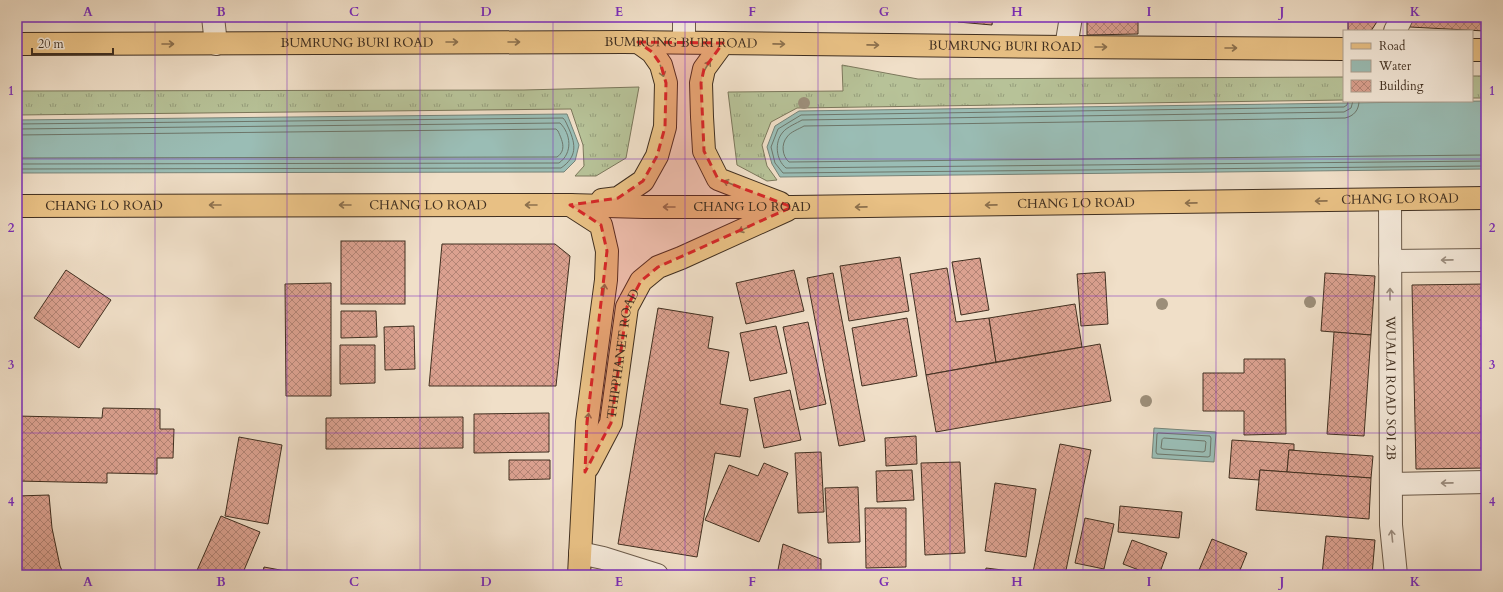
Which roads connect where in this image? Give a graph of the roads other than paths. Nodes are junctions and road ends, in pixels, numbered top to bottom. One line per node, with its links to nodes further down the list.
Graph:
1 (213, 17): 10 (street)
2 (684, 17): 7 (street)
3 (1071, 17): 11 (street)
4 (1402, 17): 5 (street)
5 (1396, 30)
6 (638, 42): 7 (main road, BUMRUNG BURI ROAD); 10 (main road, BUMRUNG BURI ROAD, one-way to 6); 17 (main road, one-way to 17)
7 (684, 42): 8 (main road, BUMRUNG BURI ROAD)
8 (723, 43): 11 (main road, BUMRUNG BURI ROAD, one-way to 11); 19 (main road, one-way to 8)
9 (17, 44): 10 (main road, BUMRUNG BURI ROAD, one-way to 10)
10 (216, 44)
11 (1066, 47): 12 (main road, BUMRUNG BURI ROAD, one-way to 12)
12 (1343, 49)
13 (1473, 50): 14 (main road)
14 (1486, 50)
15 (1486, 198): 16 (main road, CHANG LO ROAD)
16 (1390, 200): 19 (main road, CHANG LO ROAD, one-way to 19); 21 (street, WUALAI ROAD SOI 2B)
17 (570, 205): 18 (main road, CHANG LO ROAD, one-way to 18); 19 (main road, CHANG LO ROAD, one-way to 17); 22 (main road, THIPPHANET ROAD, one-way to 17)
18 (17, 206)
19 (792, 207): 22 (main road, THIPPHANET ROAD, one-way to 22)
20 (1486, 260): 21 (street, one-way to 21)
21 (1390, 261): 24 (street, WUALAI ROAD SOI 2B, one-way to 21)
22 (585, 472): 25 (main road, THIPPHANET ROAD)
23 (1486, 482): 24 (street, one-way to 24)
24 (1391, 484): 28 (street, WUALAI ROAD SOI 2B, one-way to 24)
25 (580, 553): 26 (main road, THIPPHANET ROAD); 27 (street)
26 (579, 575)
27 (657, 575)
28 (1396, 575)

